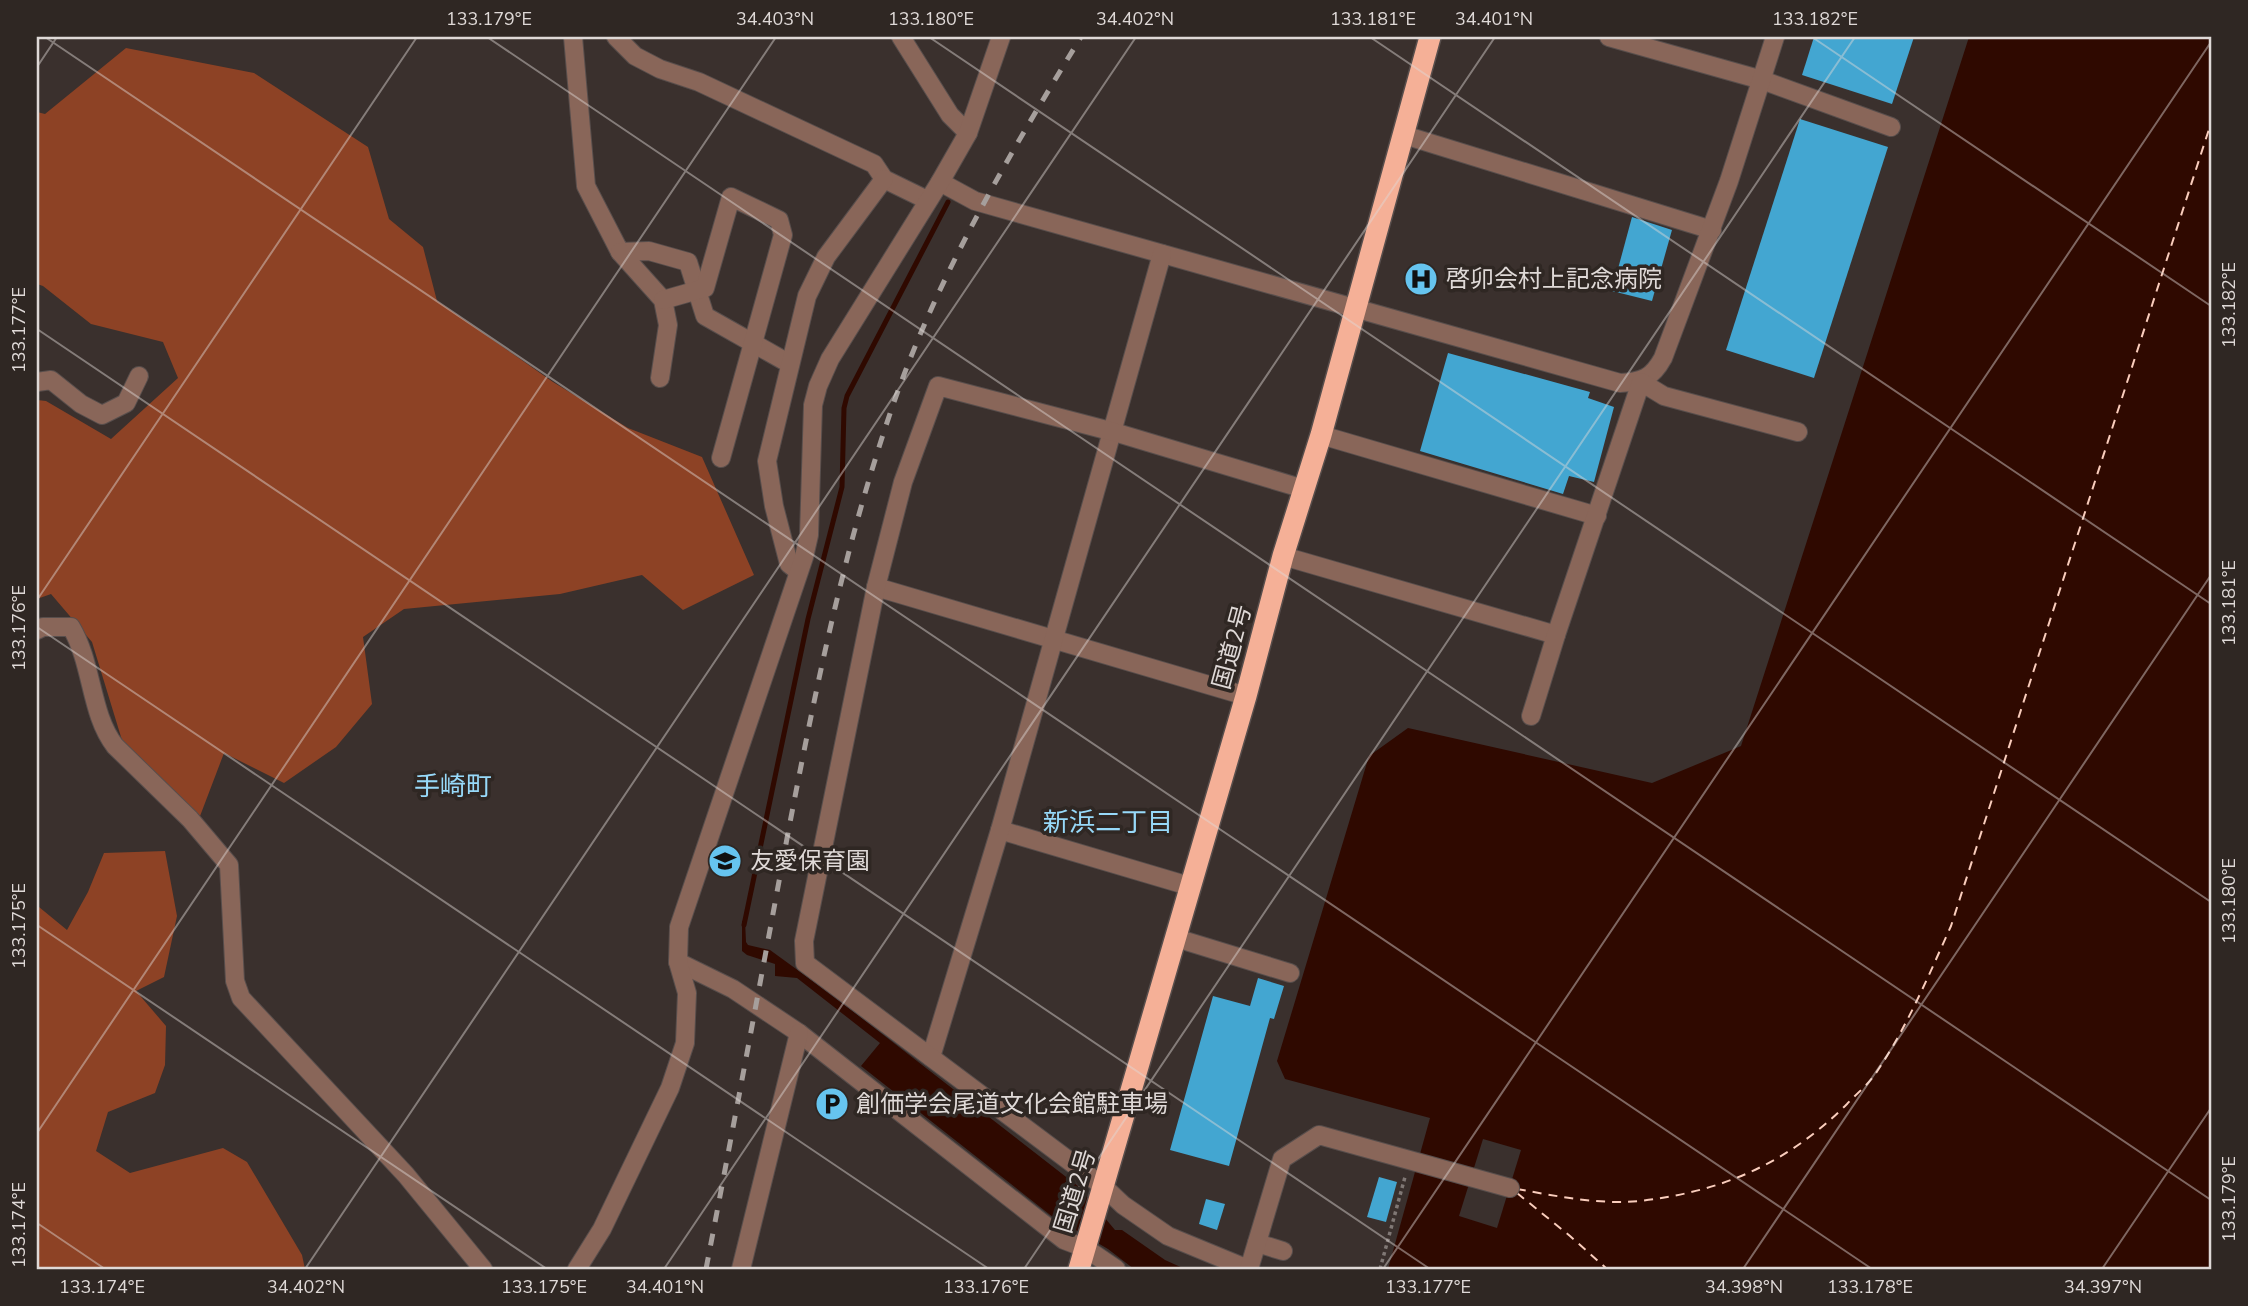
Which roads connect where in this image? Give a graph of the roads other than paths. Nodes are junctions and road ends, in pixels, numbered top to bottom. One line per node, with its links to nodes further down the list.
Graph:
1 (573, 37): 16 (street)
2 (616, 37): 12 (street)
3 (901, 37): 10 (street)
4 (1001, 37): 10 (street)
5 (1430, 37): 11 (highway, 国道2号)
6 (1609, 37): 8 (street)
7 (1775, 37): 8 (street)
8 (1762, 80): 9 (street); 15 (street)
9 (1891, 127)
10 (968, 133): 13 (street)
11 (1404, 135): 15 (street); 20 (highway, 国道2号)
12 (884, 179): 14 (street); 22 (street)
13 (940, 182): 14 (street); 17 (street)
14 (927, 200): 34 (street)
15 (1712, 230): 26 (street)
16 (620, 252): 18 (street); 19 (street)
17 (1162, 254): 20 (street); 27 (street)
18 (697, 292): 19 (street); 21 (street); 21 (street)
19 (663, 300): 24 (street)
20 (1356, 309): 26 (street); 29 (highway, 国道2号)
21 (752, 343): 22 (street); 30 (street)
22 (790, 364): 34 (street)
23 (139, 376): 25 (street)
24 (660, 378)
25 (37, 382)
26 (1641, 382): 28 (street); 32 (street)
27 (1114, 432): 31 (street); 35 (street); 38 (street)
28 (1798, 432)
29 (1321, 435): 31 (highway, 国道2号); 32 (street)
30 (721, 458)
31 (1304, 489): 33 (highway, 国道2号)
32 (1597, 516): 37 (street)
33 (1283, 556): 37 (street); 39 (highway, 国道2号)
34 (798, 571): 44 (street)
35 (876, 587): 38 (street); 47 (street)
36 (37, 630): 53 (street)
37 (1556, 635): 40 (street)
38 (1052, 641): 39 (street); 41 (street)
39 (1245, 696): 42 (highway, 国道2号)
40 (1531, 716)
41 (1000, 830): 42 (street); 47 (street)
42 (1189, 886): 43 (highway, 国道2号)
43 (1176, 938): 45 (street); 48 (highway, 国道2号)
44 (678, 962): 46 (street); 54 (street)
45 (1290, 973)
46 (799, 1033): 50 (street); 55 (street)
47 (931, 1057): 48 (street)
48 (1104, 1187): 50 (highway, 国道2号); 58 (street)
49 (1510, 1188): 51 (street)
50 (1086, 1242): 56 (highway, 国道2号); 57 (street)
51 (1257, 1243): 52 (street); 58 (street)
52 (1283, 1251)
53 (483, 1269)
54 (577, 1269)
55 (741, 1269)
56 (1079, 1269)
57 (1116, 1269)
58 (1249, 1269)

